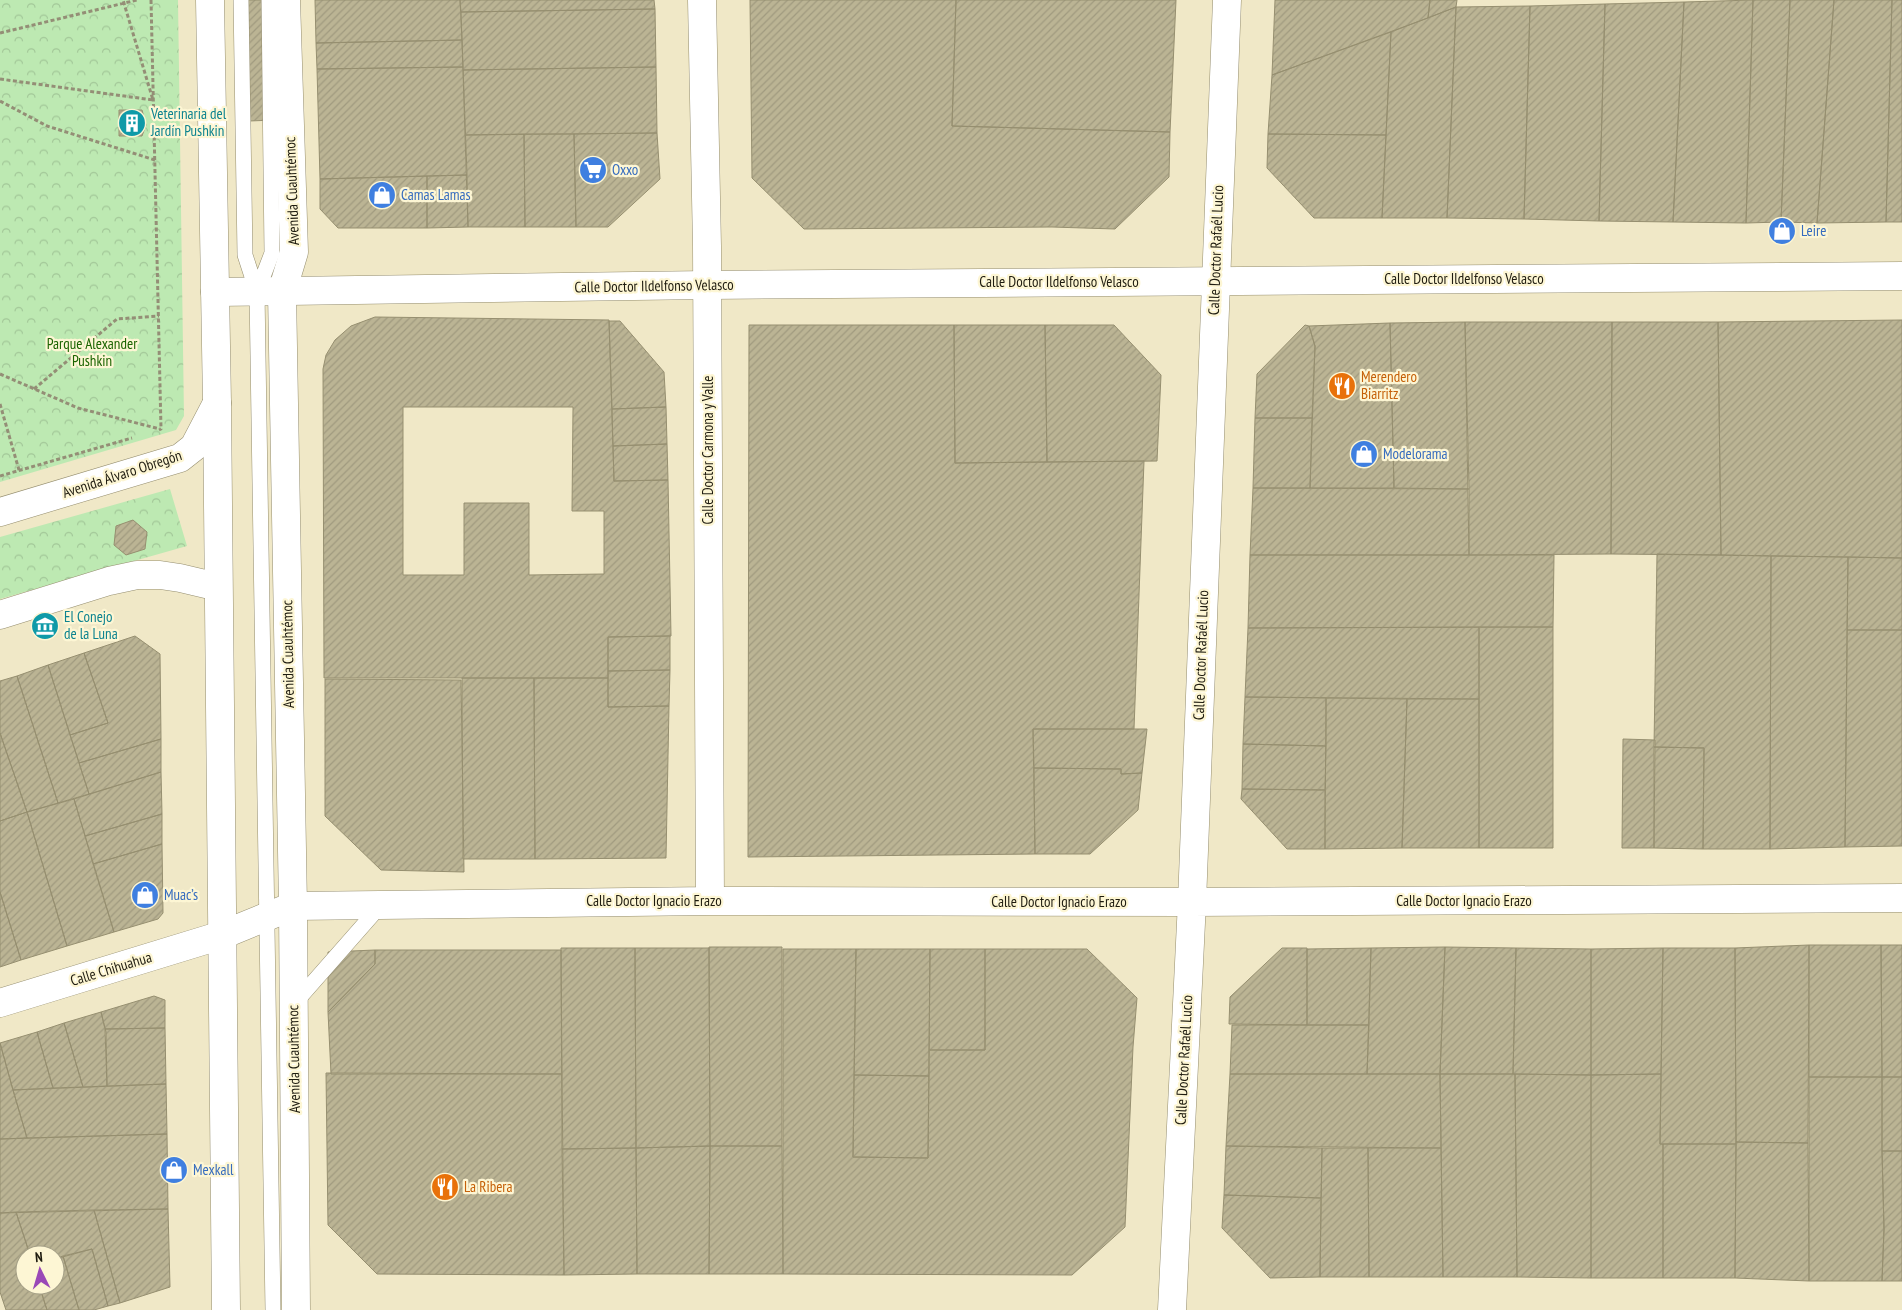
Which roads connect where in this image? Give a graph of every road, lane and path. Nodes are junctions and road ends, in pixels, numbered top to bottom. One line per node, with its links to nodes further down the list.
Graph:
1 (137, 0): 9 (path)
2 (151, 0): 12 (path)
3 (210, 0): 20 (street)
4 (241, 0): 21 (lane)
5 (269, 0): 21 (lane)
6 (286, 0): 21 (street, Avenida Cuauhtémoc)
7 (702, 0): 19 (street, Calle Doctor Carmona y Valle)
8 (1227, 0): 18 (street, Calle Doctor Rafaél Lucio)
9 (124, 2): 10 (path); 12 (path)
10 (0, 33)
11 (0, 79): 12 (path)
12 (153, 100): 16 (path)
13 (0, 101): 14 (path)
14 (7, 105): 15 (path); 16 (path)
15 (0, 108)
16 (155, 160): 22 (path)
17 (1902, 276): 18 (street, Calle Doctor Ildelfonso Velasco)
18 (1215, 281): 19 (street, Calle Doctor Ildelfonso Velasco); 37 (street, Calle Doctor Rafaél Lucio)
19 (707, 285): 21 (street, Calle Doctor Ildelfonso Velasco); 36 (street, Calle Doctor Carmona y Valle)
20 (215, 292): 21 (street, Calle Doctor Ildelfonso Velasco); 25 (street)
21 (270, 292): 39 (street, Avenida Cuauhtémoc); 40 (lane)
22 (159, 316): 24 (path); 27 (path)
23 (0, 374): 24 (path)
24 (34, 389): 27 (path)
25 (217, 403): 32 (street, Avenida Álvaro Obregón); 33 (street)
26 (0, 404): 30 (path)
27 (162, 429): 28 (path)
28 (152, 432)
29 (133, 438): 30 (path)
30 (19, 470): 31 (path)
31 (0, 476)
32 (0, 512)
33 (218, 587): 34 (street); 41 (street)
34 (0, 614)
35 (1902, 898): 37 (street, Calle Doctor Ignacio Erazo)
36 (710, 901): 37 (street, Calle Doctor Ignacio Erazo); 38 (street, Calle Doctor Ignacio Erazo)
37 (1192, 902): 47 (street, Calle Doctor Rafaél Lucio)
38 (382, 904): 39 (street, Calle Doctor Ignacio Erazo); 43 (lane)
39 (293, 906): 40 (street, Calle Doctor Ignacio Erazo); 43 (street, Avenida Cuauhtémoc)
40 (266, 917): 41 (street, Calle Doctor Ignacio Erazo); 45 (lane)
41 (222, 935): 42 (street, Calle Chihuahua); 44 (street)
42 (0, 1003)
43 (293, 1006): 46 (street, Avenida Cuauhtémoc)
44 (226, 1310)
45 (273, 1310)
46 (296, 1310)
47 (1172, 1310)

